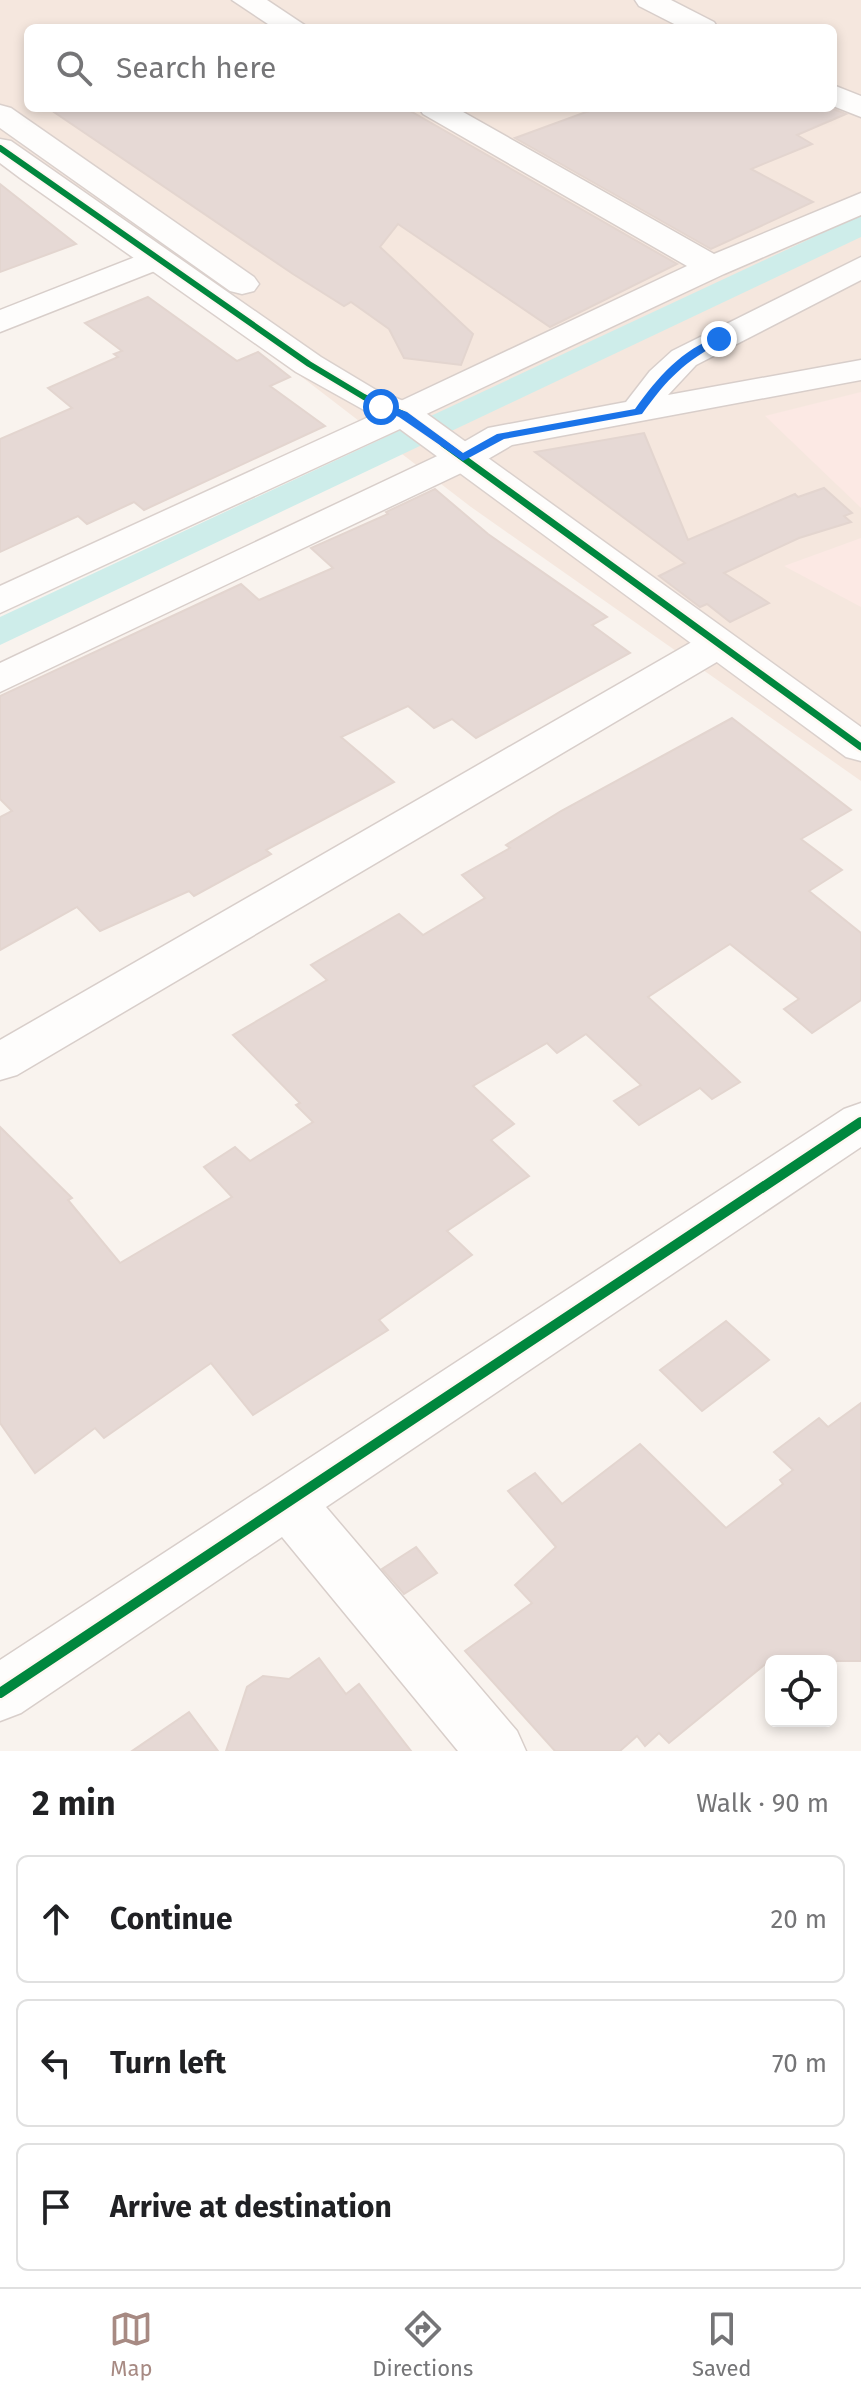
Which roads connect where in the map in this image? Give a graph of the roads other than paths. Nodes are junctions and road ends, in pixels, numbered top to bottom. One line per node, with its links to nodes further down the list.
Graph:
1 (246, 0): 3 (street)
2 (649, 0): 4 (street)
3 (288, 24)
4 (696, 24)
5 (837, 96): 6 (street)
6 (861, 108)
7 (441, 112): 12 (street)
8 (0, 114): 17 (street)
9 (0, 148): 11 (street)
10 (861, 203): 12 (street)
11 (153, 260): 14 (street); 17 (street)
12 (712, 267): 17 (street)
13 (861, 267): 16 (street)
14 (0, 322)
15 (861, 370): 16 (street)
16 (638, 411): 17 (street)
17 (431, 435): 18 (street); 19 (street); 20 (street)
18 (0, 601)
19 (718, 644): 21 (street); 22 (street)
20 (0, 679)
21 (861, 747)
22 (0, 1062)
23 (861, 1122): 24 (street)
24 (286, 1501): 25 (street); 26 (street)
25 (0, 1693)
26 (496, 1751)

